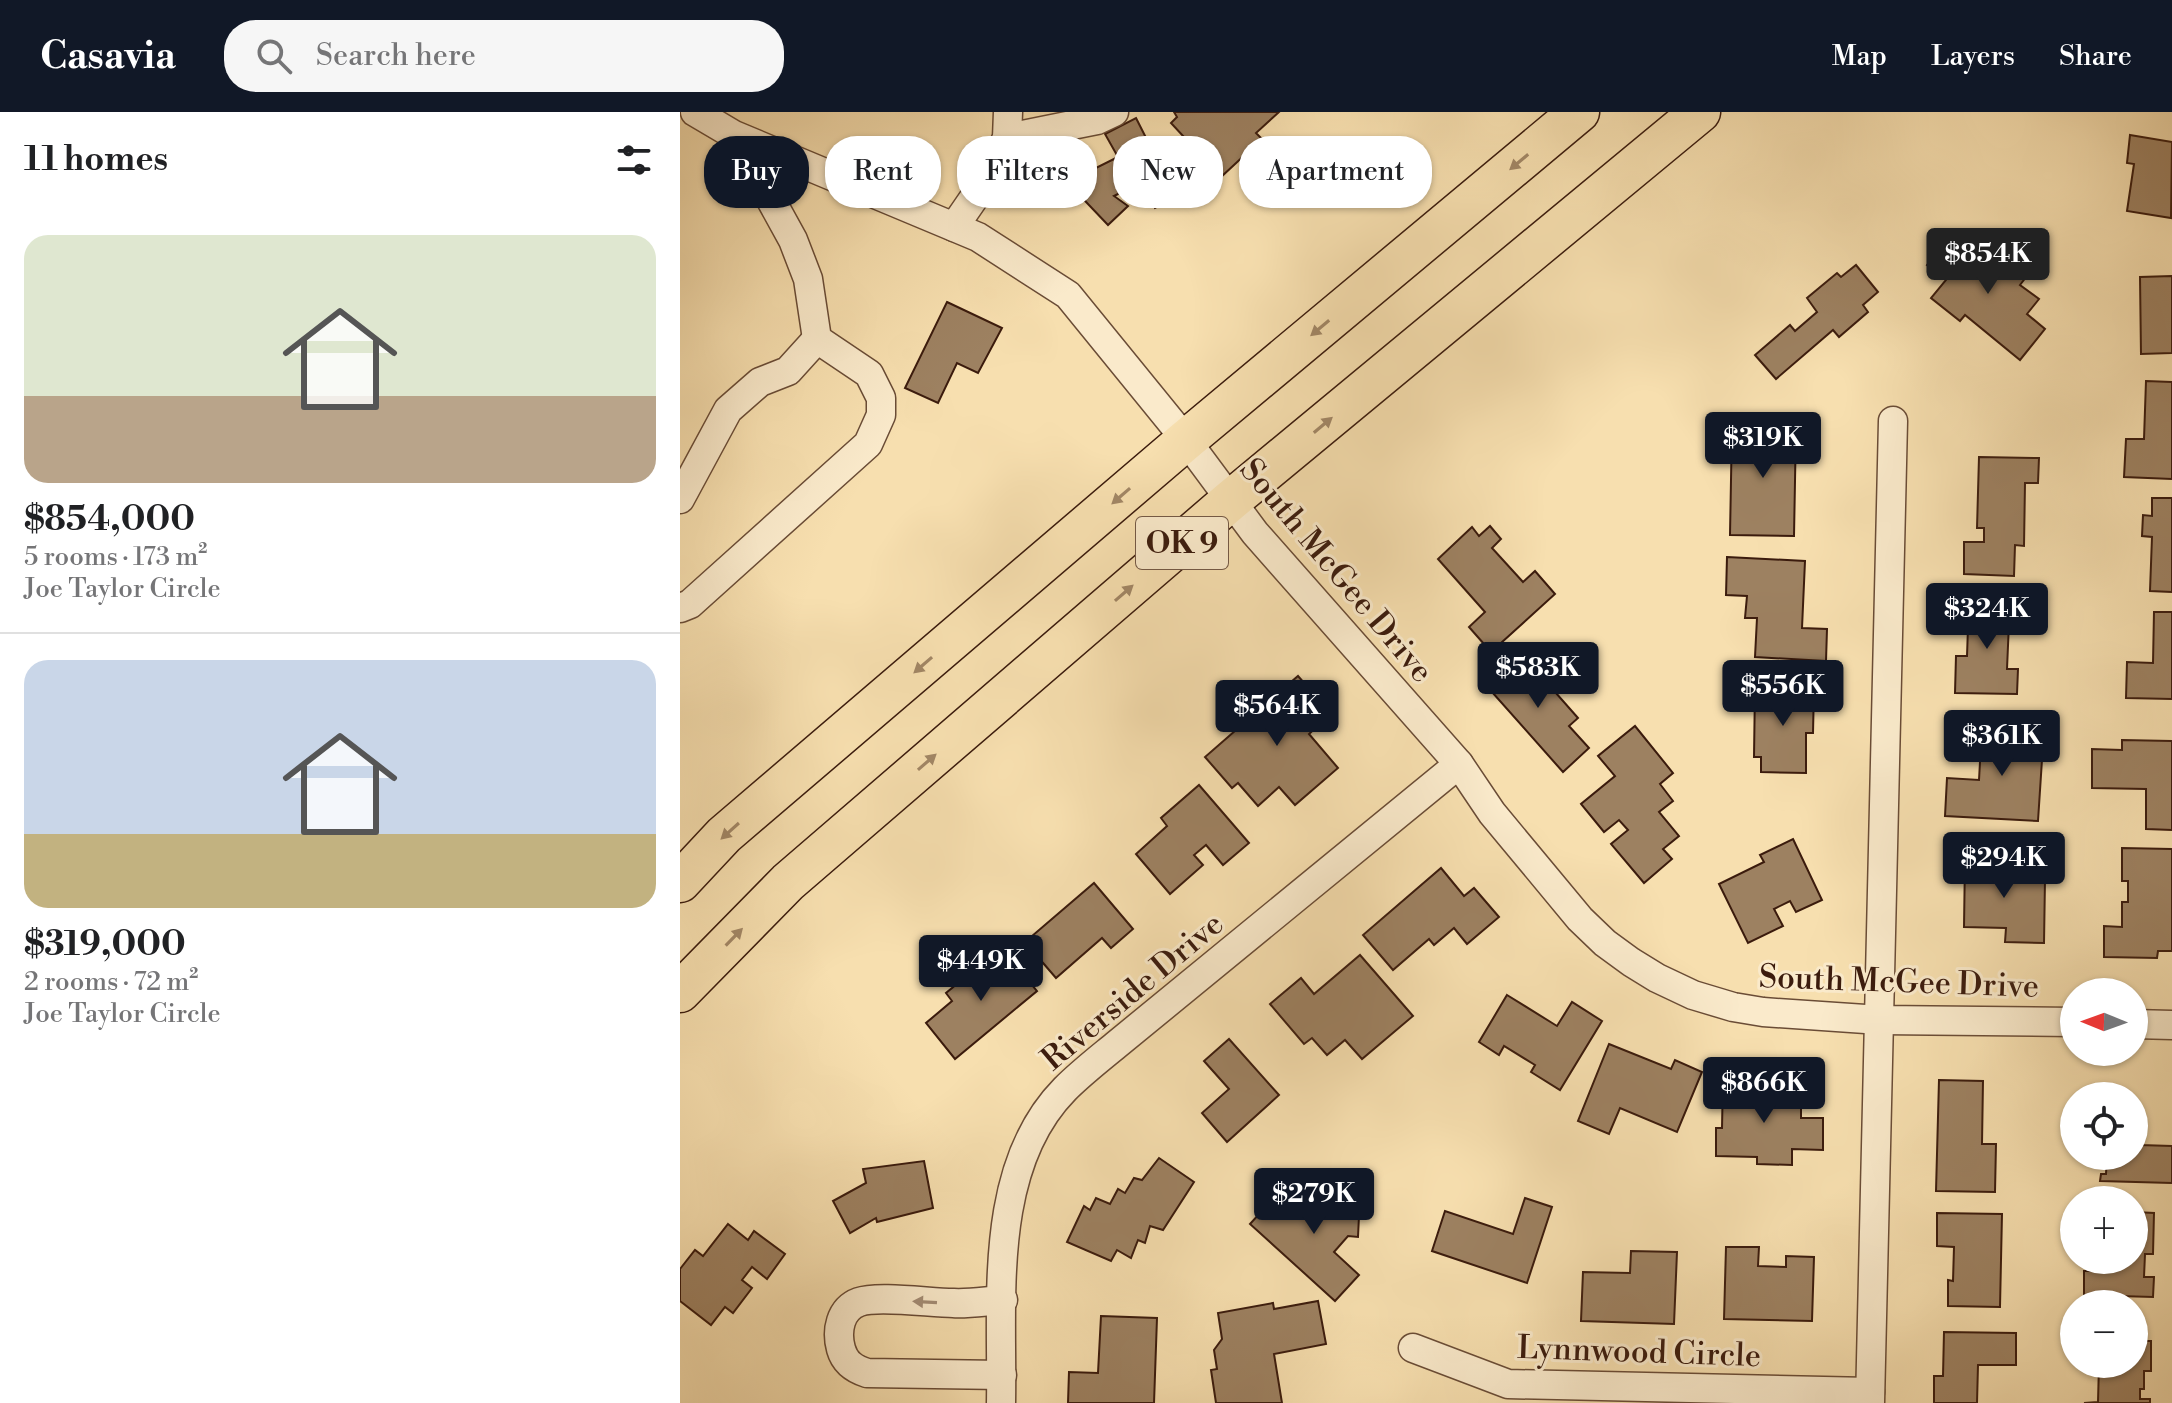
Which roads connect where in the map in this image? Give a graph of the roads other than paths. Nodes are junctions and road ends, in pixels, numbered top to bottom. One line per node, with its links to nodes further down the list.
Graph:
1 (695, 112): 6 (street, South McGee Drive)
2 (1114, 112): 5 (street)
3 (1579, 112): 12 (highway, OK 9, one-way to 12)
4 (1700, 112): 14 (highway, OK 9, one-way to 4)
5 (1007, 125): 9 (street)
6 (736, 136)
7 (809, 166): 9 (street, South McGee Drive)
8 (775, 208): 10 (street)
9 (954, 227): 12 (street, South McGee Drive)
10 (817, 339): 13 (street); 15 (street)
11 (1893, 421): 19 (street)
12 (1186, 440): 14 (street, South McGee Drive); 17 (highway, OK 9, one-way to 17)
13 (680, 499)
14 (1230, 501): 16 (street, South McGee Drive); 18 (highway, OK 9, one-way to 14)
15 (680, 608)
16 (1459, 764): 19 (street, South McGee Drive); 23 (street, Riverside Drive)
17 (680, 882)
18 (680, 992)
19 (1880, 1020): 20 (street, South McGee Drive); 26 (street)
20 (2060, 1022)
21 (2148, 1024): 22 (street)
22 (2172, 1025)
23 (1003, 1300): 25 (street, Riverside Drive); 25 (street, one-way to 25)
24 (1413, 1348): 26 (street, Lynnwood Circle)
25 (1002, 1389)
26 (1870, 1397)

